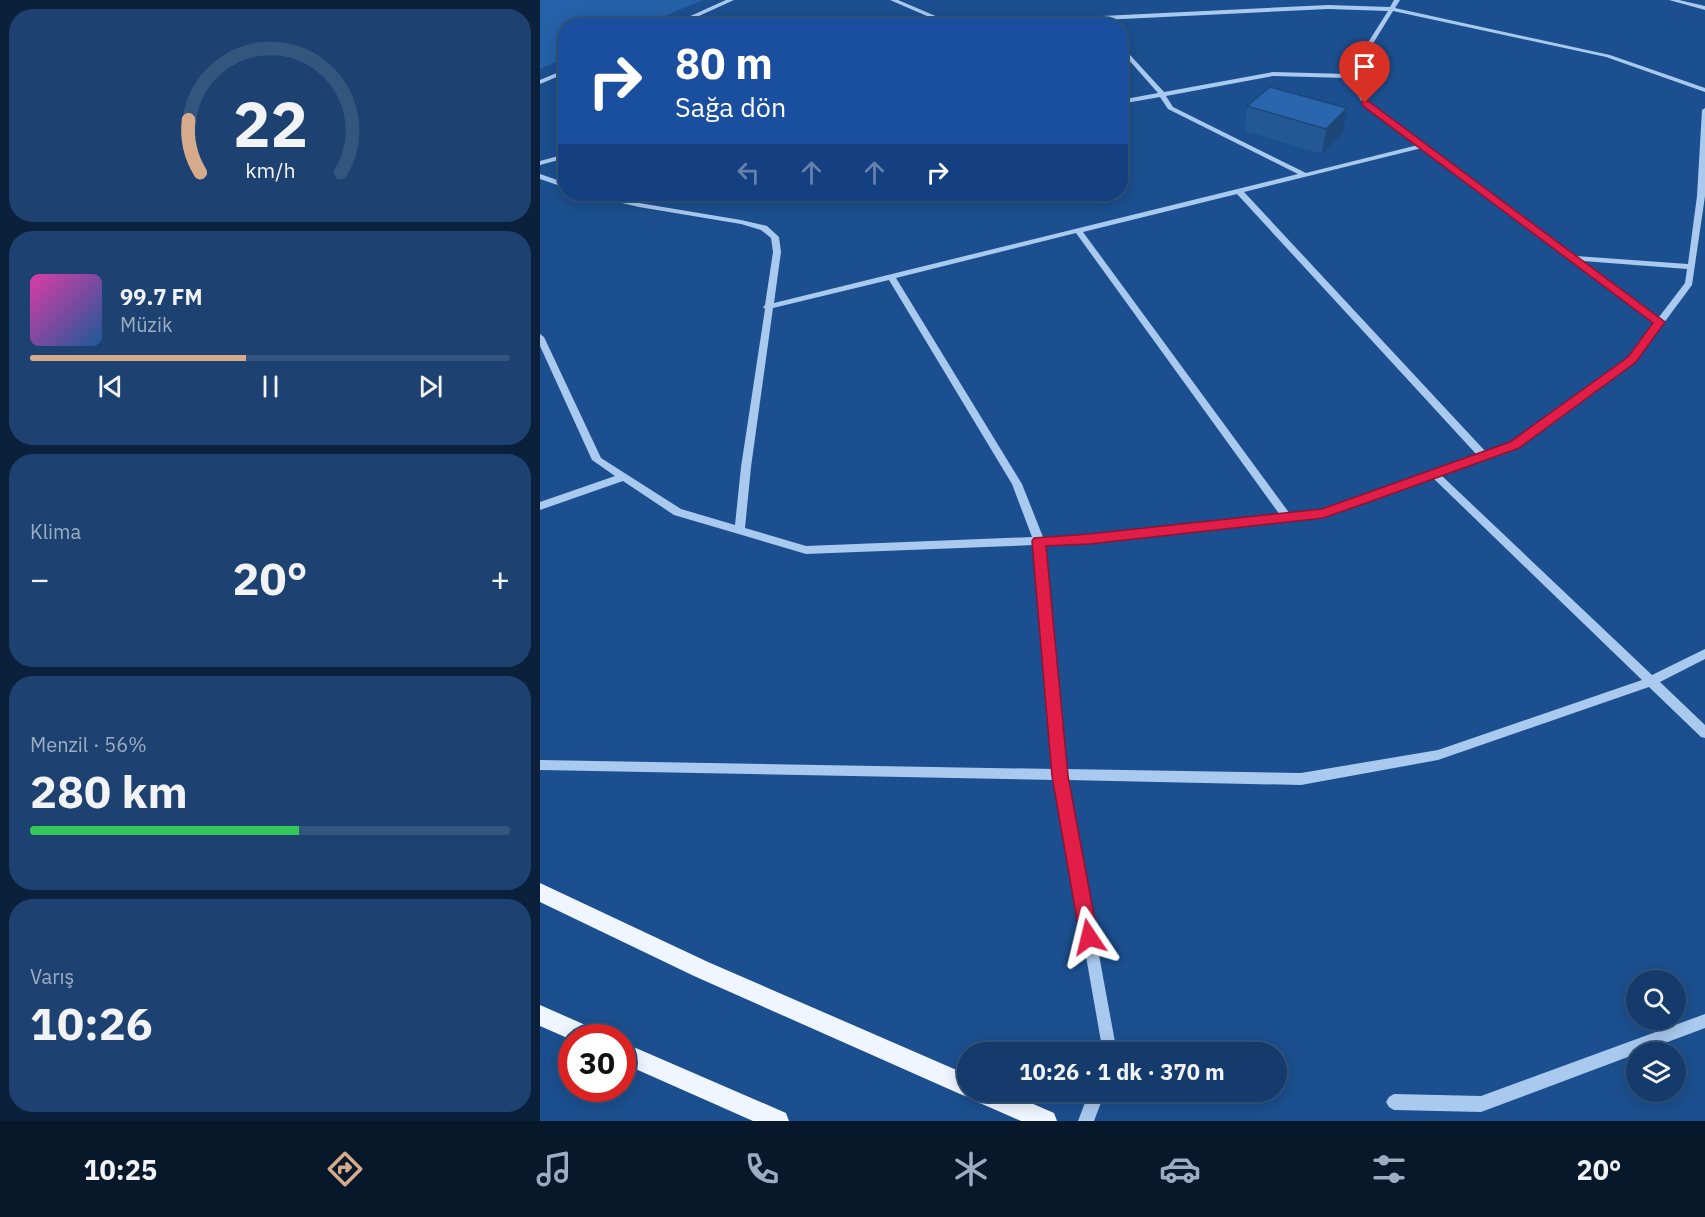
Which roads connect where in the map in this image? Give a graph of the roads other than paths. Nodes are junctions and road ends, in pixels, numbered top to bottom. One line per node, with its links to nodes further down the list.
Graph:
1 (731, 0): 7 (street)
2 (893, 0): 8 (street)
3 (1397, 0): 6 (street)
4 (1672, 0): 5 (street)
5 (1705, 8)
6 (1391, 9): 9 (street); 12 (street); 14 (street)
7 (689, 18)
8 (937, 18)
9 (1097, 18)
10 (1128, 55): 15 (street)
11 (558, 74): 13 (street)
12 (1350, 76): 15 (street); 18 (street)
13 (540, 82)
14 (1705, 90)
15 (1162, 94): 16 (street); 21 (street)
16 (1128, 100)
17 (1705, 110): 28 (street)
18 (1423, 146): 21 (street); 27 (street)
19 (558, 158): 20 (street)
20 (540, 163)
21 (1305, 175): 24 (street)
22 (540, 176): 23 (street)
23 (558, 183)
24 (1239, 191): 26 (street); 33 (street)
25 (623, 201): 30 (street)
26 (1078, 231): 29 (street); 37 (street)
27 (1573, 258): 28 (street); 31 (street)
28 (1691, 267): 31 (street)
29 (891, 277): 30 (street); 39 (street)
30 (767, 307): 38 (street)
31 (1660, 322): 33 (street)
32 (540, 337): 35 (street)
33 (1484, 456): 34 (street)
34 (1434, 474): 37 (street); 41 (street)
35 (624, 477): 36 (street); 38 (street)
36 (540, 506)
37 (1288, 518): 39 (street)
38 (740, 530): 39 (street)
39 (1039, 541): 44 (street)
40 (1705, 654): 41 (street)
41 (1650, 682): 42 (street); 44 (street)
42 (1705, 733)
43 (540, 765): 44 (street)
44 (1060, 776): 49 (street)
45 (540, 892): 51 (main road)
46 (540, 1015): 48 (main road)
47 (1705, 1021): 54 (street)
48 (560, 1024)
49 (1108, 1042)
50 (636, 1058): 55 (main road)
51 (957, 1081)
52 (1003, 1102): 56 (main road)
53 (1093, 1102): 57 (street)
54 (1394, 1102)
55 (778, 1121)
56 (1046, 1121)
57 (1086, 1121)

